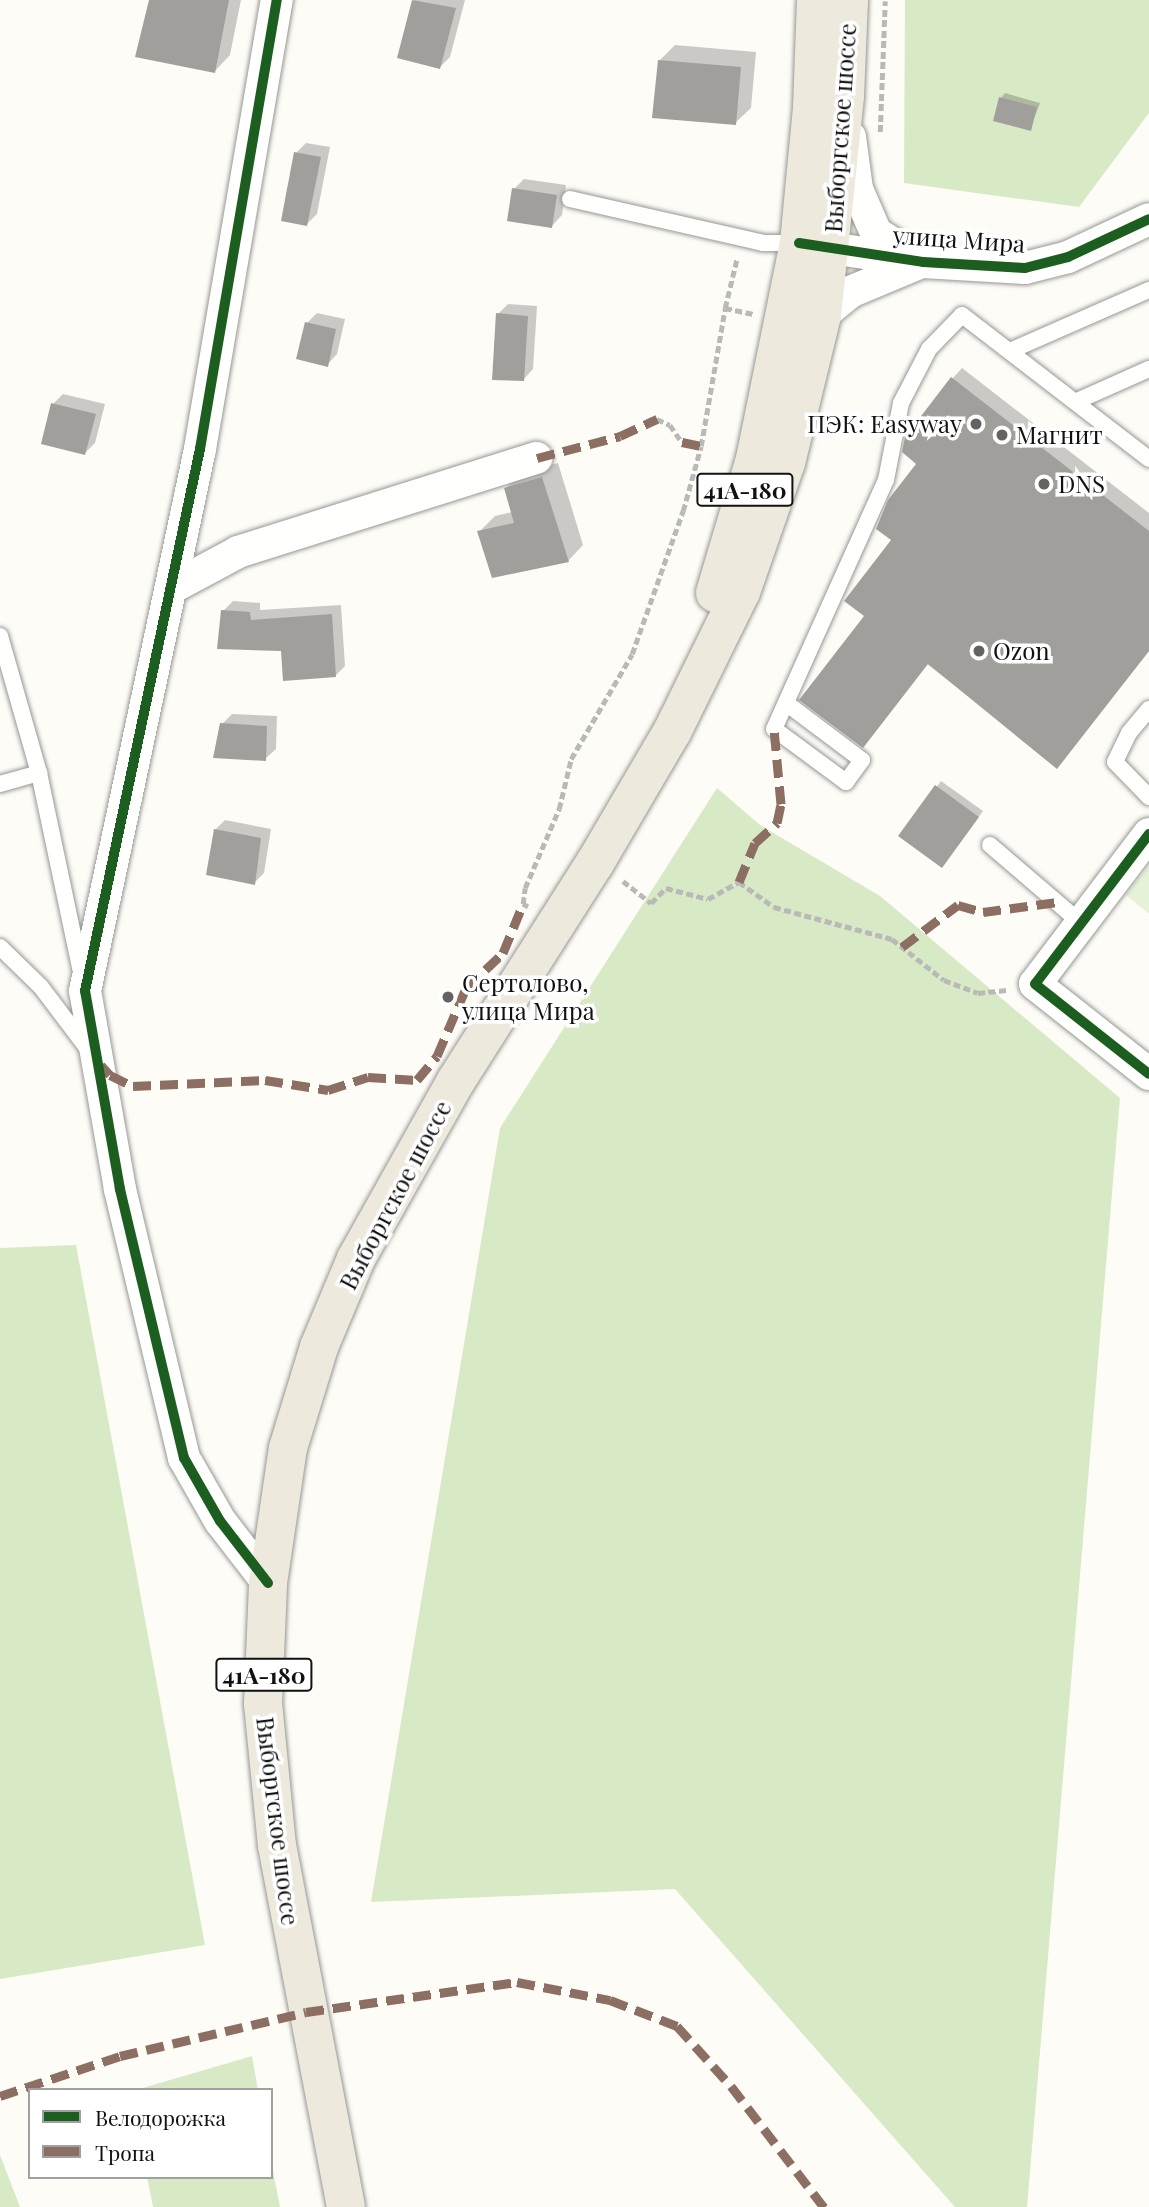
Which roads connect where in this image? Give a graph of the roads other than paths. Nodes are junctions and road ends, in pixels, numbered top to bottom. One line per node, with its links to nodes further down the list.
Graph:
1 (277, 0): 16 (street)
2 (816, 0): 7 (main road, Выборгское шоссе / 41А-180)
3 (849, 0): 4 (main road, Выборгское шоссе / 41А-180)
4 (845, 96): 7 (main road, Выборгское шоссе / 41А-180); 8 (street)
5 (570, 198): 7 (lane)
6 (1149, 219): 8 (street, улица Мира)
7 (815, 246): 8 (street, улица Мира); 10 (main road, Выборгское шоссе / 41А-180); 20 (main road, Выборгское шоссе / 41А-180)
8 (923, 262): 10 (street)
9 (1149, 290): 11 (lane)
10 (822, 315): 20 (main road, Выборгское шоссе / 41А-180)
11 (1013, 350): 13 (lane); 18 (lane)
12 (1149, 369): 13 (lane)
13 (1077, 401): 15 (lane)
14 (537, 458): 16 (street)
15 (1149, 459)
16 (171, 589): 28 (street)
17 (0, 636): 21 (lane)
18 (786, 703): 18 (lane)
19 (1149, 709): 23 (lane)
20 (671, 732): 31 (main road, Выборгское шоссе / 41А-180)
21 (39, 774): 22 (lane); 28 (lane)
22 (0, 785)
23 (1149, 797)
24 (1149, 835): 26 (street)
25 (990, 845): 26 (lane)
26 (1081, 923): 30 (street)
27 (0, 947): 29 (lane)
28 (85, 991): 29 (street)
29 (97, 1060): 31 (street)
30 (1149, 1074)
31 (268, 1583): 32 (main road, Выборгское шоссе / 41А-180)
32 (346, 2207)

